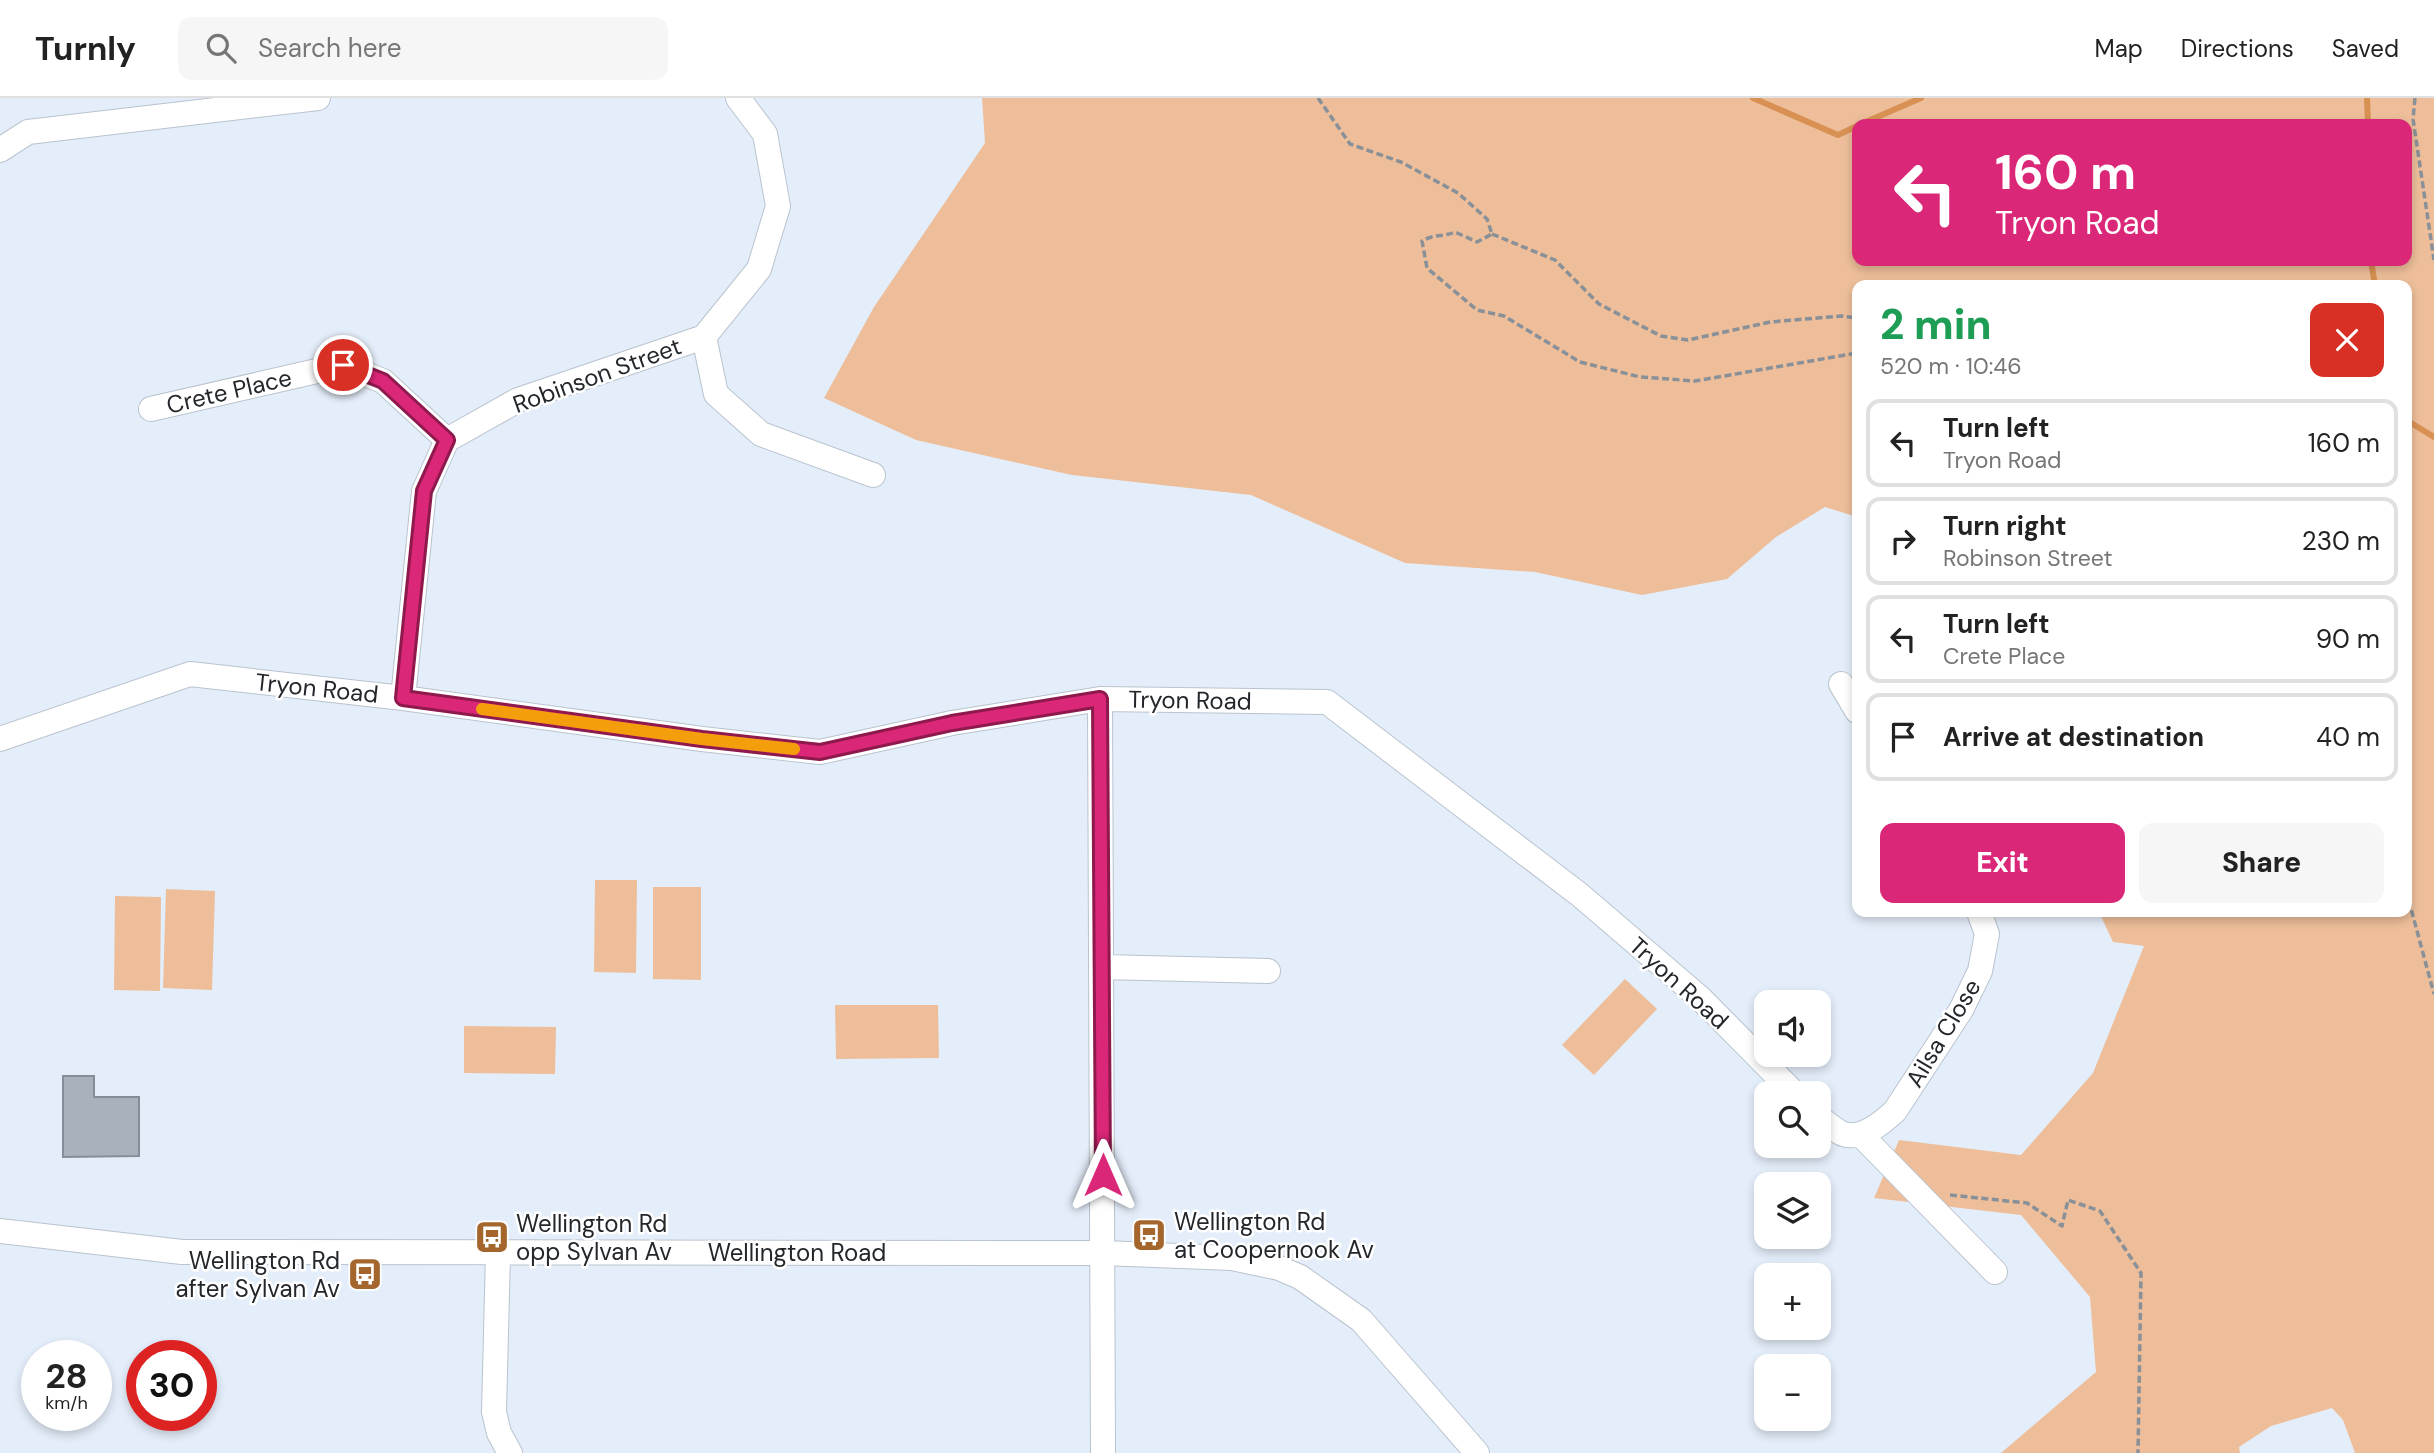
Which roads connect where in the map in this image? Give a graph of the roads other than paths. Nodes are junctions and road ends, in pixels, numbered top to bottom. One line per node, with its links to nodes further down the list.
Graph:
1 (318, 98): 3 (street)
2 (738, 98): 4 (street, Robinson Street)
3 (0, 150)
4 (704, 337): 6 (street, Robinson Street); 7 (street)
5 (151, 409): 6 (street, Crete Place)
6 (447, 440): 9 (street)
7 (873, 475)
8 (1841, 684): 11 (street)
9 (403, 698): 10 (street, Tryon Road); 12 (street, Tryon Road)
10 (1100, 699): 14 (street); 16 (street, Tryon Road)
11 (1852, 703)
12 (0, 739)
13 (1981, 917): 18 (street, Ailsa Close)
14 (1103, 967): 15 (street); 21 (street)
15 (1268, 971)
16 (1782, 1081)
17 (1831, 1126): 18 (street)
18 (1860, 1134): 22 (street)
19 (0, 1231): 20 (street, Wellington Road)
20 (498, 1254): 21 (street, Wellington Road); 23 (street)
21 (1103, 1254): 24 (street); 25 (street, Wellington Road)
22 (1995, 1272)
23 (510, 1453)
24 (1103, 1453)
25 (1477, 1453)

